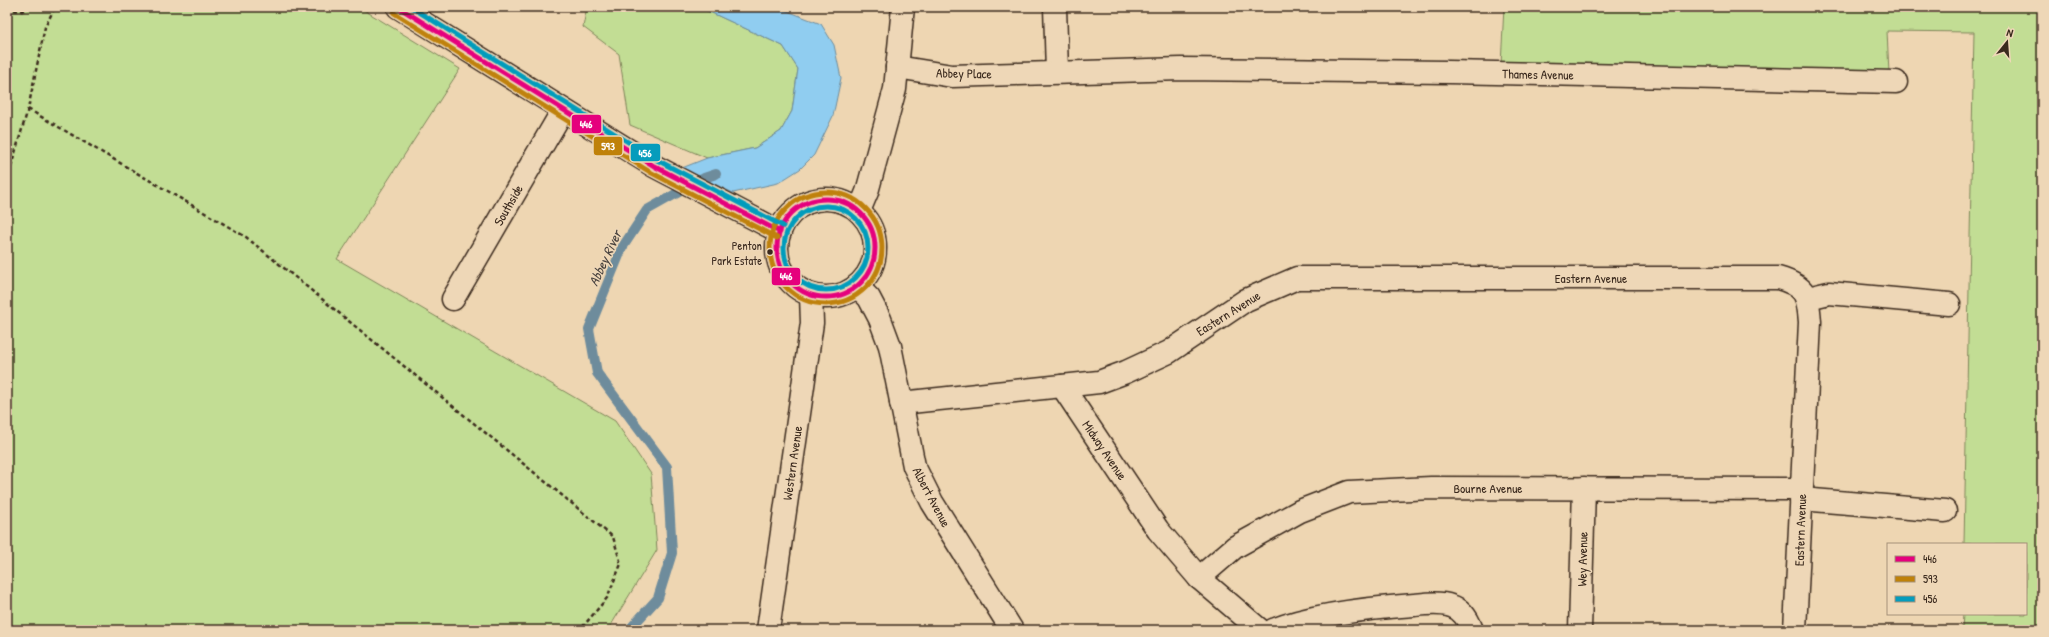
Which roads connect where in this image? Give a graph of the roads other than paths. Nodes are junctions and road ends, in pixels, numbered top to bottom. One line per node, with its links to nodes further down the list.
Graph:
1 (398, 7): 8 (street)
2 (903, 7): 4 (street)
3 (1055, 7): 6 (street)
4 (897, 67): 6 (street, Abbey Place); 9 (street)
5 (1181, 69): 6 (street, Abbey Place); 7 (street, Thames Avenue)
6 (1057, 72)
7 (1896, 82)
8 (563, 110): 10 (street); 14 (street, Southside)
9 (859, 210): 10 (street); 11 (street)
10 (780, 232): 12 (street)
11 (857, 286): 12 (street); 17 (street, Albert Avenue)
12 (811, 295): 22 (street, Western Avenue)
13 (1808, 298): 15 (street); 16 (street, Eastern Avenue); 19 (street, Eastern Avenue)
14 (453, 299)
15 (1950, 304)
16 (1062, 386): 17 (street); 21 (street, Midway Avenue)
17 (901, 403): 23 (street, Albert Avenue)
18 (1584, 488): 19 (street, Bourne Avenue); 21 (street, Bourne Avenue); 27 (street, Wey Avenue)
19 (1801, 494): 20 (street, Bourne Avenue); 28 (street, Eastern Avenue)
20 (1945, 511)
21 (1199, 578): 24 (street, Midway Avenue)
22 (768, 630)
23 (1012, 630)
24 (1260, 630)
25 (1273, 630): 26 (street)
26 (1472, 630)
27 (1580, 630)
28 (1796, 630)

